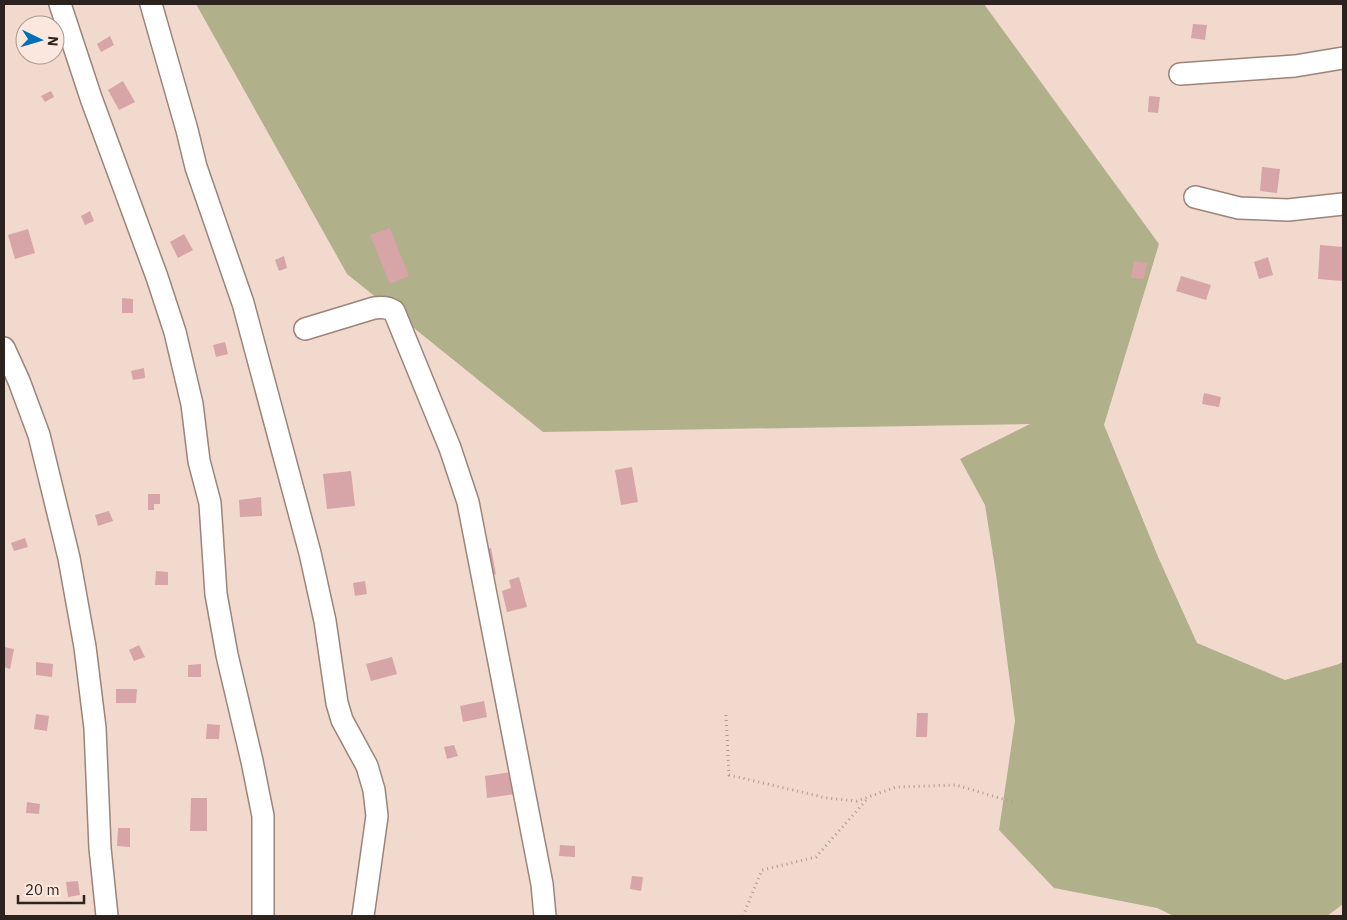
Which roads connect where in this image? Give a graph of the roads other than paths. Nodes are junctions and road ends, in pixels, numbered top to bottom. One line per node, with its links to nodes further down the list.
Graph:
1 (60, 4): 10 (street)
2 (151, 4): 11 (street)
3 (1343, 58): 4 (street)
4 (1180, 74)
5 (1195, 197): 6 (street)
6 (1343, 204)
7 (305, 329): 12 (street)
8 (4, 348): 9 (street)
9 (107, 916)
10 (263, 916)
11 (364, 916)
12 (545, 916)

